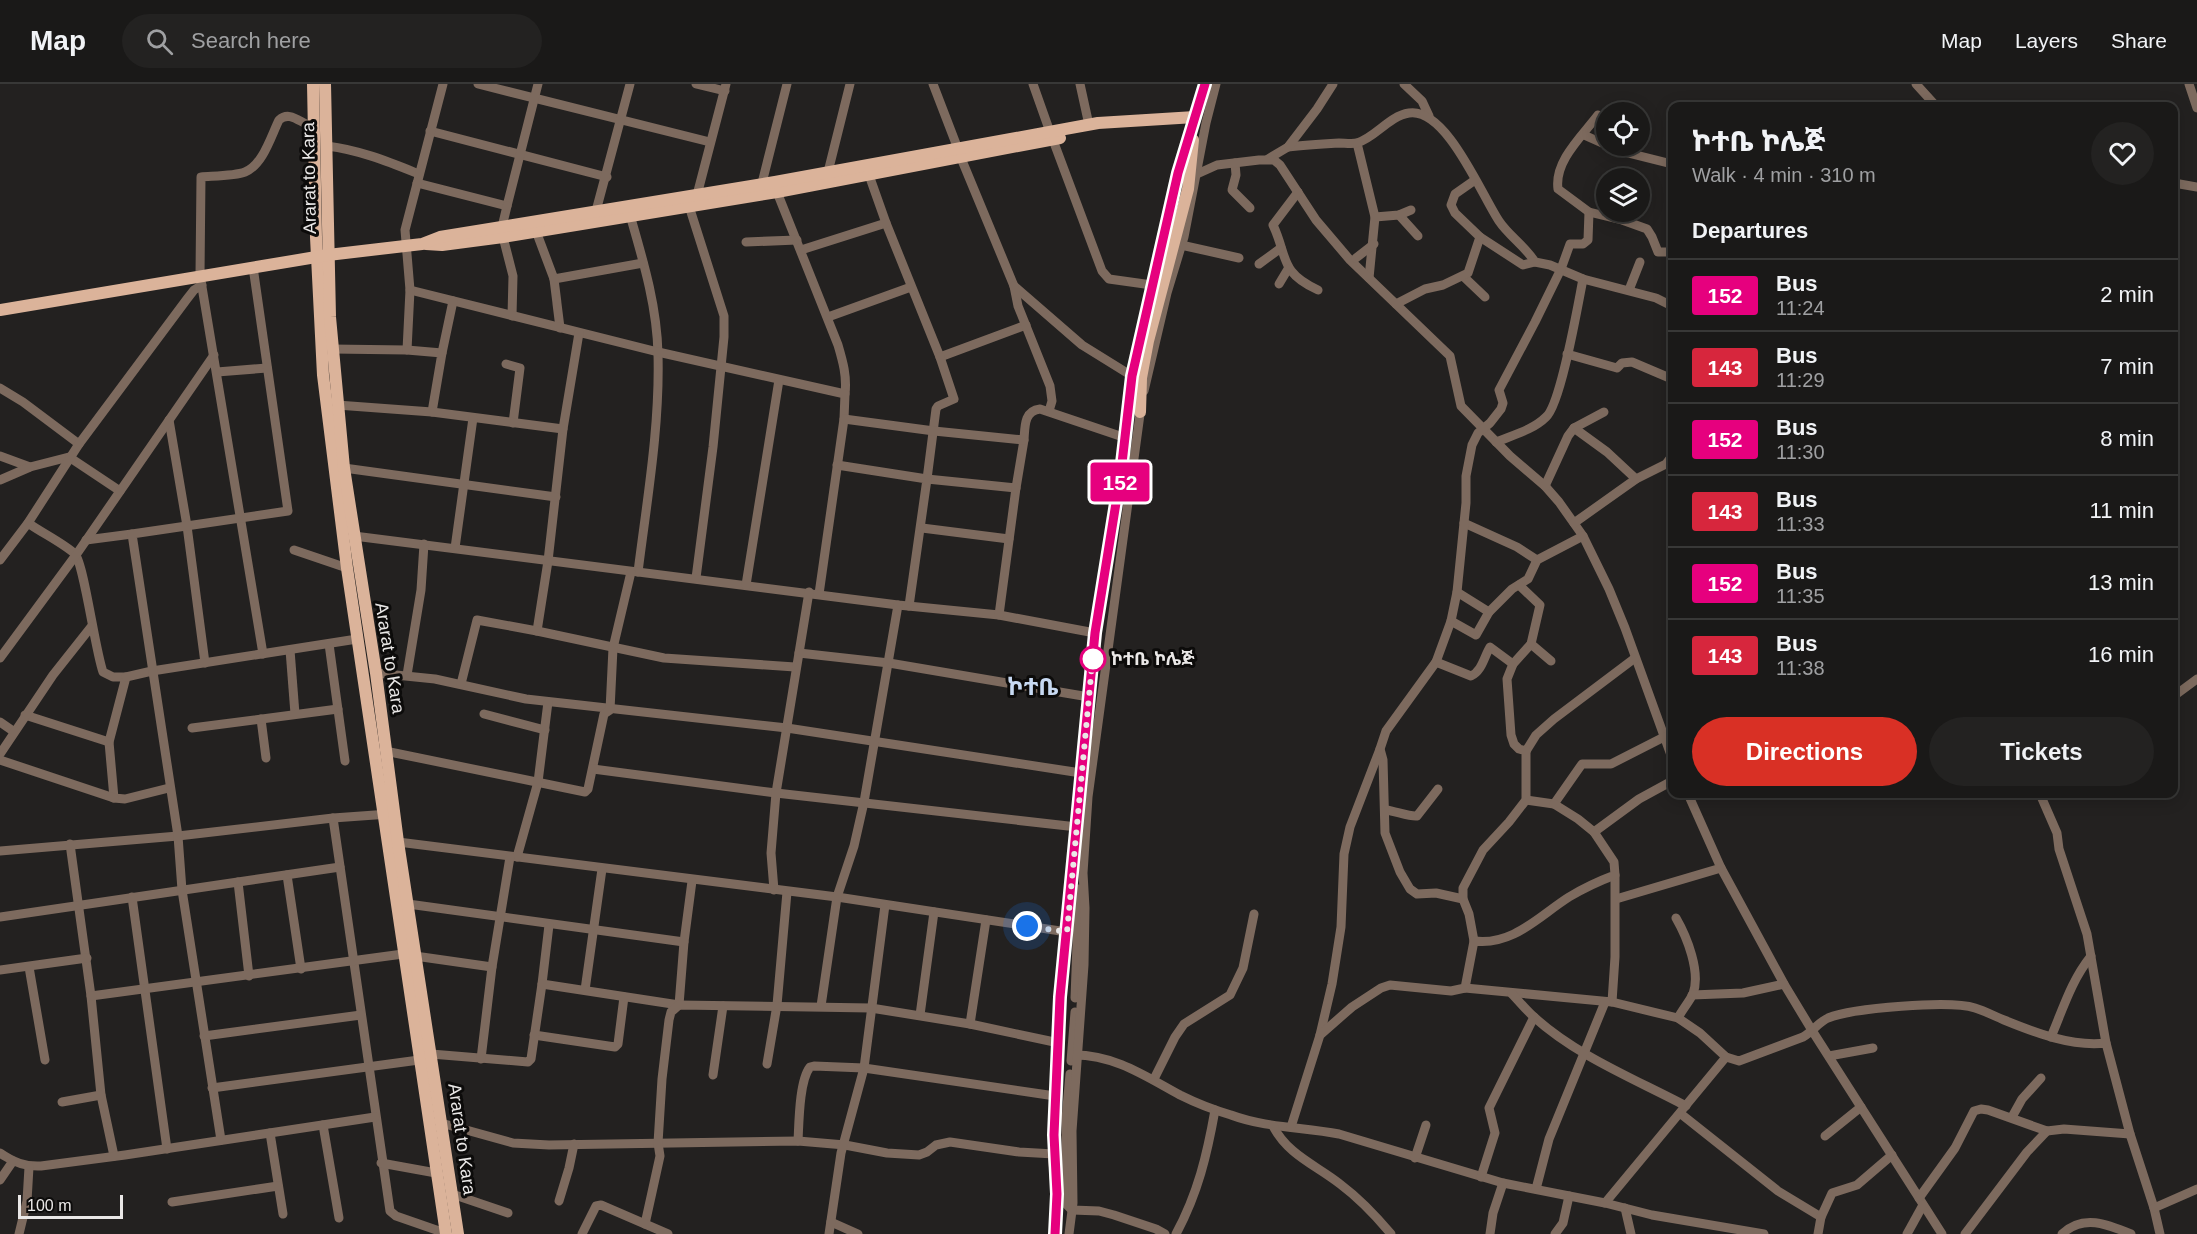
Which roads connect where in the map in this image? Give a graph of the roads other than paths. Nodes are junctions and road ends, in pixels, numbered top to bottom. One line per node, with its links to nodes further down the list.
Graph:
1 (314, 84): 79 (main road, Ararat to Kara)
2 (325, 84): 35 (main road, Ararat to Kara)
3 (443, 84): 30 (street)
4 (478, 84): 20 (street)
5 (538, 84): 20 (street)
6 (630, 84): 25 (street)
7 (696, 84): 19 (street)
8 (787, 84): 51 (street)
9 (850, 84): 44 (street)
10 (933, 84): 38 (street)
11 (1033, 84): 32 (street)
12 (1080, 84): 29 (street)
13 (1205, 84): 26 (main road)
14 (1216, 84): 39 (street)
15 (1333, 84): 36 (street)
16 (1404, 84): 23 (street)
17 (1916, 84): 21 (street)
18 (2189, 84): 22 (street)
19 (725, 87): 33 (street)
20 (534, 98): 25 (street); 37 (street)
21 (1932, 102)
22 (2197, 108)
23 (1429, 116): 34 (street); 49 (street)
24 (1596, 118): 31 (street)
25 (622, 120): 33 (street); 47 (street)
26 (1194, 122): 28 (main road); 94 (main road); 130 (main road)
27 (306, 123): 93 (street)
28 (1118, 123): 29 (main road); 32 (main road)
29 (1089, 125): 32 (main road)
30 (430, 131): 37 (street); 48 (street)
31 (1584, 135): 42 (street); 62 (street)
32 (1051, 136): 38 (main road); 94 (street)
33 (710, 142): 56 (street)
34 (1358, 143): 36 (street); 65 (street)
35 (327, 146): 48 (street); 79 (main road, Ararat to Kara)
36 (1288, 147): 40 (street)
37 (520, 154): 47 (street); 57 (street)
38 (959, 154): 44 (main road); 46 (main road); 97 (street)
39 (1200, 157): 43 (street); 45 (street)
40 (1268, 159): 41 (street); 55 (street)
41 (1235, 163): 43 (street); 59 (street)
42 (1668, 163)
43 (1217, 165): 45 (street)
44 (828, 172): 50 (main road)
45 (1197, 174): 74 (street)
46 (869, 175): 50 (main road); 66 (street)
47 (606, 177): 61 (street)
48 (418, 178): 57 (street); 75 (street)
49 (1475, 180): 70 (street); 82 (street)
50 (803, 182): 51 (main road); 54 (main road)
51 (762, 183): 56 (main road)
52 (2178, 184): 53 (street)
53 (2197, 187)
54 (777, 192): 58 (main road); 71 (street)
55 (1298, 192): 76 (street); 90 (street)
56 (698, 195): 61 (main road)
57 (507, 206): 68 (street)
58 (689, 206): 63 (main road); 119 (street)
59 (1250, 208)
60 (1412, 210): 64 (street)
61 (597, 211): 68 (main road)
62 (1589, 212): 78 (street); 88 (street)
63 (630, 215): 67 (main road); 84 (street)
64 (1399, 215): 65 (street); 69 (street)
65 (1376, 217): 73 (street)
66 (886, 223): 77 (street); 96 (street)
67 (536, 231): 68 (main road); 91 (street)
68 (502, 232): 75 (main road); 106 (street)
69 (1418, 236)
70 (1480, 237): 82 (street); 89 (street)
71 (797, 240): 72 (street); 77 (street)
72 (746, 243)
73 (1374, 244): 81 (street); 90 (street)
74 (1181, 245): 80 (street); 130 (street)
75 (406, 247): 79 (main road); 98 (street)
76 (1281, 248): 85 (street); 87 (street)
77 (801, 250): 107 (street)
78 (1668, 252)
79 (322, 256): 86 (main road); 111 (main road, Ararat to Kara); 176 (main road, Ararat to Kara)
80 (1239, 258)
81 (1356, 258)
82 (1535, 262): 88 (street)
83 (1640, 262): 100 (street)
84 (643, 263): 91 (street); 114 (street)
85 (1259, 264)
86 (253, 267): 93 (main road); 120 (street)
87 (1288, 269): 95 (street); 99 (street)
88 (1561, 269): 92 (street); 138 (street)
89 (1464, 277): 101 (street); 103 (street)
90 (1369, 278): 103 (street)
91 (554, 279): 109 (street)
92 (1583, 279): 100 (street); 115 (street)
93 (201, 280): 105 (main road); 116 (street); 143 (street)
94 (1152, 285): 122 (main road)
95 (1279, 285)
96 (911, 286): 107 (street); 117 (street)
97 (1014, 286): 108 (street); 122 (street)
98 (410, 290): 102 (street); 112 (street)
99 (1317, 290)
100 (1629, 290): 104 (street)
101 (1485, 297)
102 (453, 301): 106 (street); 113 (street)
103 (1396, 304): 138 (street)
104 (1668, 304)
105 (0, 310)
106 (512, 316): 109 (street)
107 (828, 317): 126 (street)
108 (1026, 325): 117 (street); 128 (street)
109 (560, 328): 110 (street)
110 (579, 333): 114 (street); 137 (street)
111 (332, 349): 112 (street); 127 (main road, Ararat to Kara)
112 (407, 350): 113 (street)
113 (442, 352): 129 (street)
114 (658, 352): 119 (street); 177 (street)
115 (1567, 354): 123 (street); 142 (street)
116 (214, 355): 121 (street); 134 (street)
117 (940, 357): 139 (street)
118 (506, 364): 135 (street)
119 (720, 364): 124 (street); 178 (street)
120 (267, 368): 121 (street); 158 (street)
121 (217, 372): 158 (street)
122 (1132, 376): 140 (main road)
123 (1668, 377)
124 (779, 380): 126 (street); 179 (street)
125 (0, 388): 143 (street)
126 (845, 394): 133 (street)
127 (337, 405): 129 (street); 149 (main road, Ararat to Kara)
128 (1049, 411): 140 (street); 141 (street)
129 (432, 412): 132 (street)
130 (1140, 412): 271 (street)
131 (1604, 412): 136 (street)
132 (473, 418): 135 (street); 153 (street)
133 (844, 418): 139 (street); 147 (street)
134 (169, 420): 156 (street); 162 (street)
135 (513, 423): 137 (street)
136 (1574, 428): 151 (street); 154 (street)
137 (563, 429): 157 (street)
138 (1483, 429): 142 (street); 160 (street)
139 (934, 431): 141 (street); 150 (street)
140 (1126, 438): 190 (main road)
141 (1024, 440): 155 (street)
142 (1497, 442): 154 (street)
143 (79, 444): 145 (street)
144 (0, 456): 148 (street)
145 (69, 457): 148 (street); 156 (street); 159 (street)
146 (1668, 461): 151 (street)
147 (837, 465): 150 (street); 182 (street)
148 (30, 467): 152 (street)
149 (344, 468): 153 (street); 165 (main road, Ararat to Kara)
150 (927, 478): 155 (street); 163 (street)
151 (1636, 479): 161 (street)
152 (0, 480)
153 (465, 485): 157 (street); 170 (street)
154 (1545, 486): 161 (street)
155 (1016, 488): 167 (street)
156 (120, 491): 168 (street)
157 (556, 497): 175 (street)
158 (240, 519): 162 (street); 200 (street)
159 (28, 523): 172 (street); 173 (street)
160 (1464, 523): 174 (street); 181 (street)
161 (1574, 523): 166 (street)
162 (187, 526): 164 (street); 205 (street)
163 (922, 528): 167 (street); 184 (street)
164 (132, 534): 168 (street); 209 (street)
165 (354, 536): 169 (street); 210 (main road, Ararat to Kara)
166 (1583, 536): 174 (street); 202 (street)
167 (1009, 539): 186 (street)
168 (86, 540): 172 (street)
169 (424, 544): 170 (street); 211 (street)
170 (455, 548): 175 (street)
171 (294, 550): 176 (street)
172 (76, 555): 188 (street); 195 (street)
173 (0, 560)
174 (1536, 560): 180 (street)
175 (548, 561): 177 (street); 189 (street)
176 (347, 568): 192 (main road, Ararat to Kara)
177 (634, 572): 178 (street); 197 (street)
178 (696, 578): 179 (street)
179 (746, 585): 182 (street)
180 (1519, 585): 185 (street); 194 (street)
181 (1457, 592): 185 (street); 187 (street)
182 (814, 593): 183 (street); 199 (street)
183 (898, 605): 184 (street); 206 (street)
184 (909, 606): 186 (street)
185 (1489, 612): 191 (street)
186 (999, 615): 190 (street)
187 (1452, 621): 191 (street); 204 (street)
188 (91, 627): 212 (street); 222 (street)
189 (537, 631): 197 (street); 214 (street)
190 (1095, 633): 216 (main road)
191 (1476, 635): 196 (street)
192 (357, 639): 193 (street); 254 (main road, Ararat to Kara)
193 (329, 644): 198 (street); 218 (street)
194 (1531, 644): 203 (street); 207 (street)
195 (4, 646): 201 (street)
196 (1490, 647): 204 (street); 207 (street)
197 (613, 648): 208 (street); 219 (street)
198 (290, 650): 200 (street); 220 (street)
199 (799, 653): 206 (street); 208 (street)
200 (263, 654): 205 (street)
201 (0, 658)
202 (1635, 658): 229 (street); 235 (street)
203 (1551, 661)
204 (1436, 662): 233 (street)
205 (205, 663): 209 (street)
206 (889, 663): 216 (street); 230 (street)
207 (1513, 664): 235 (street)
208 (795, 667): 226 (street)
209 (152, 671): 212 (street); 244 (street)
210 (376, 673): 211 (street); 234 (main road, Ararat to Kara)
211 (407, 675): 214 (street)
212 (126, 677): 231 (street)
213 (2197, 679): 215 (street)
214 (461, 684): 217 (street)
215 (2178, 693)
216 (1089, 698): 241 (main road)
217 (548, 702): 219 (street); 227 (street)
218 (338, 709): 220 (street); 239 (street)
219 (610, 710): 226 (street); 240 (street)
220 (295, 714): 223 (street)
221 (484, 714): 227 (street)
222 (25, 715): 228 (street); 231 (street)
223 (261, 719): 225 (street); 237 (street)
224 (0, 722): 228 (street)
225 (192, 728)
226 (787, 728): 230 (street); 246 (street)
227 (545, 730): 242 (street)
228 (13, 731): 236 (street)
229 (1664, 737): 232 (street); 252 (street)
230 (876, 741): 241 (street); 251 (street)
231 (110, 742): 247 (street)
232 (1668, 748)
233 (1380, 749): 253 (street); 325 (street)
234 (385, 751): 242 (street); 254 (main road, Ararat to Kara)
235 (1526, 751): 250 (street)
236 (0, 754)
237 (266, 758)
238 (0, 760): 247 (street)
239 (345, 761)
240 (593, 769): 242 (street); 246 (street)
241 (1081, 773): 256 (main road)
242 (538, 782): 262 (street)
243 (1668, 783): 257 (street)
244 (169, 788): 247 (street); 258 (street)
245 (1438, 789): 253 (street)
246 (776, 793): 251 (street); 273 (street)
247 (114, 798)
248 (1690, 798): 264 (street)
249 (2042, 798): 294 (street)
250 (1526, 800): 252 (street); 277 (street)
251 (864, 802): 256 (street); 276 (street)
252 (1554, 804): 257 (street)
253 (1386, 810): 277 (street)
254 (389, 814): 255 (street); 259 (main road, Ararat to Kara); 293 (main road, Ararat to Kara)
255 (333, 818): 258 (street); 263 (street)
256 (1077, 827): 266 (main road)
257 (1594, 832): 268 (street)
258 (178, 836): 260 (street); 272 (street)
259 (398, 842): 262 (street); 280 (main road, Ararat to Kara)
260 (70, 844): 261 (street); 279 (street)
261 (0, 850)
262 (514, 857): 265 (street); 286 (street)
263 (340, 867): 267 (street); 296 (street)
264 (1721, 868): 278 (street); 304 (street)
265 (602, 869): 269 (street); 289 (street)
266 (1072, 872): 271 (main road); 290 (main road)
267 (287, 875): 270 (street); 299 (street)
268 (1615, 875): 278 (street); 291 (street)
269 (692, 881): 273 (street); 292 (street)
270 (238, 882): 272 (street); 301 (street)
271 (1082, 887): 333 (street)
272 (182, 890): 275 (street); 302 (street)
273 (774, 890): 274 (street)
274 (787, 892): 276 (street); 314 (street)
275 (132, 897): 279 (street); 306 (street)
276 (837, 897): 281 (street); 316 (street)
277 (1463, 899): 291 (street)
278 (1616, 900): 312 (street)
279 (80, 904): 284 (street); 295 (street)
280 (408, 904): 286 (street); 293 (main road, Ararat to Kara)
281 (885, 905): 282 (street); 317 (street)
282 (934, 912): 287 (street); 319 (street)
283 (1254, 914): 344 (street)
284 (0, 917)
285 (1676, 918): 309 (street)
286 (501, 919): 288 (street); 298 (street)
287 (986, 920): 290 (street); 322 (street)
288 (549, 925): 289 (street); 303 (street)
289 (594, 930): 292 (street); 307 (street)
290 (1067, 932): 328 (main road)
291 (1474, 940): 305 (street)
292 (684, 942): 313 (street)
293 (409, 955): 296 (street); 298 (street); 332 (main road, Ararat to Kara); 338 (main road, Ararat to Kara)
294 (2091, 956): 327 (street); 329 (street)
295 (87, 958): 297 (street); 310 (street)
296 (354, 961): 299 (street); 318 (street)
297 (29, 967): 300 (street); 337 (street)
298 (492, 967): 336 (street)
299 (301, 969): 301 (street)
300 (0, 970)
301 (249, 976): 302 (street)
302 (197, 982): 306 (street); 326 (street)
303 (542, 984): 307 (street); 324 (street)
304 (1785, 984): 309 (street); 323 (street)
305 (1465, 988): 308 (street); 325 (street)
306 (144, 989): 310 (street); 368 (street)
307 (585, 990): 311 (street)
308 (1512, 994): 312 (street); 320 (street)
309 (1692, 995): 321 (street)
310 (92, 996): 346 (street)
311 (624, 997): 313 (street); 324 (street)
312 (1608, 1002): 321 (street); 331 (street)
313 (679, 1005): 315 (street); 365 (street)
314 (777, 1005): 315 (street); 316 (street); 339 (street)
315 (723, 1006): 342 (street)
316 (821, 1006): 317 (street)
317 (871, 1008): 319 (street); 341 (street)
318 (361, 1015): 326 (street); 340 (street)
319 (920, 1016): 322 (street)
320 (1534, 1017): 331 (street); 378 (street)
321 (1678, 1018): 335 (street)
322 (970, 1024): 328 (street)
323 (1813, 1032): 327 (street); 334 (street); 335 (street)
324 (534, 1035): 336 (street)
325 (1320, 1035): 358 (street)
326 (204, 1036): 345 (street)
327 (2051, 1037): 329 (street)
328 (1059, 1043): 347 (main road)
329 (2106, 1043): 361 (street)
330 (1873, 1048): 334 (street)
331 (1585, 1053): 351 (street); 382 (street)
332 (431, 1054): 336 (street); 354 (main road, Ararat to Kara)
333 (1075, 1055): 344 (street); 392 (street)
334 (1829, 1056): 349 (street)
335 (1726, 1057): 351 (street)
336 (481, 1059)
337 (45, 1060)
338 (419, 1060): 340 (street); 377 (main road, Ararat to Kara)
339 (767, 1064)
340 (369, 1066): 345 (street); 352 (street)
341 (864, 1068): 347 (street); 364 (street); 367 (street)
342 (713, 1075)
343 (2041, 1078): 353 (street)
344 (1154, 1079): 350 (street)
345 (212, 1088): 363 (street)
346 (101, 1095): 348 (street); 372 (street)
347 (1055, 1096): 370 (main road)
348 (62, 1102)
349 (1861, 1107): 362 (street); 371 (street)
350 (1215, 1110): 357 (street); 408 (street)
351 (1684, 1110): 389 (street); 395 (street)
352 (375, 1117): 355 (street); 375 (street)
353 (2012, 1117): 359 (street); 388 (street)
354 (441, 1123): 366 (street); 384 (main road, Ararat to Kara)
355 (323, 1125): 360 (street); 396 (street)
356 (1426, 1125): 373 (street)
357 (1273, 1126): 358 (street); 409 (street)
358 (1291, 1127): 373 (street)
359 (2047, 1131): 361 (street); 417 (street)
360 (270, 1133): 363 (street); 381 (street)
361 (2130, 1134): 391 (street)
362 (1825, 1136)
363 (220, 1140): 368 (street)
364 (798, 1141): 365 (street); 367 (street)
365 (658, 1143): 366 (street); 398 (street)
366 (574, 1144): 386 (street)
367 (845, 1144): 370 (street); 397 (street)
368 (167, 1149): 372 (street)
369 (0, 1153): 374 (street)
370 (1054, 1154): 405 (main road)
371 (1892, 1155): 388 (street); 395 (street)
372 (114, 1156): 376 (street)
373 (1415, 1158): 378 (street)
374 (13, 1161): 376 (street); 379 (street)
375 (381, 1163): 377 (street); 399 (street)
376 (29, 1167): 400 (street)
377 (436, 1173): 399 (main road, Ararat to Kara)
378 (1481, 1178): 380 (street)
379 (0, 1180)
380 (1503, 1183): 382 (street); 410 (street)
381 (278, 1186): 387 (street); 394 (street)
382 (1536, 1189): 385 (street)
383 (2197, 1189): 391 (street)
384 (452, 1194): 393 (street); 399 (main road, Ararat to Kara)
385 (1569, 1196): 389 (street); 411 (street)
386 (559, 1201)
387 (172, 1202)
388 (1921, 1202): 415 (street); 416 (street)
389 (1605, 1203): 390 (street)
390 (1625, 1208): 412 (street); 413 (street)
391 (2154, 1208): 420 (street)
392 (1072, 1210): 406 (street); 407 (street)
393 (508, 1213)
394 (283, 1214)
395 (1821, 1217): 414 (street)
396 (339, 1218)
397 (831, 1222): 403 (street); 404 (street)
398 (645, 1224): 401 (street); 402 (street)
399 (455, 1233)
400 (19, 1234)
401 (582, 1234)
402 (668, 1234)
403 (828, 1234)
404 (858, 1234)
405 (1055, 1234)
406 (1070, 1234)
407 (1165, 1234)
408 (1176, 1234)
409 (1391, 1234)
410 (1490, 1234)
411 (1555, 1234)
412 (1631, 1234)
413 (1764, 1234)
414 (1818, 1234)
415 (1906, 1234)
416 (1942, 1234)
417 (1965, 1234)
418 (2061, 1234): 419 (street)
419 (2131, 1234)
420 (2160, 1234)

